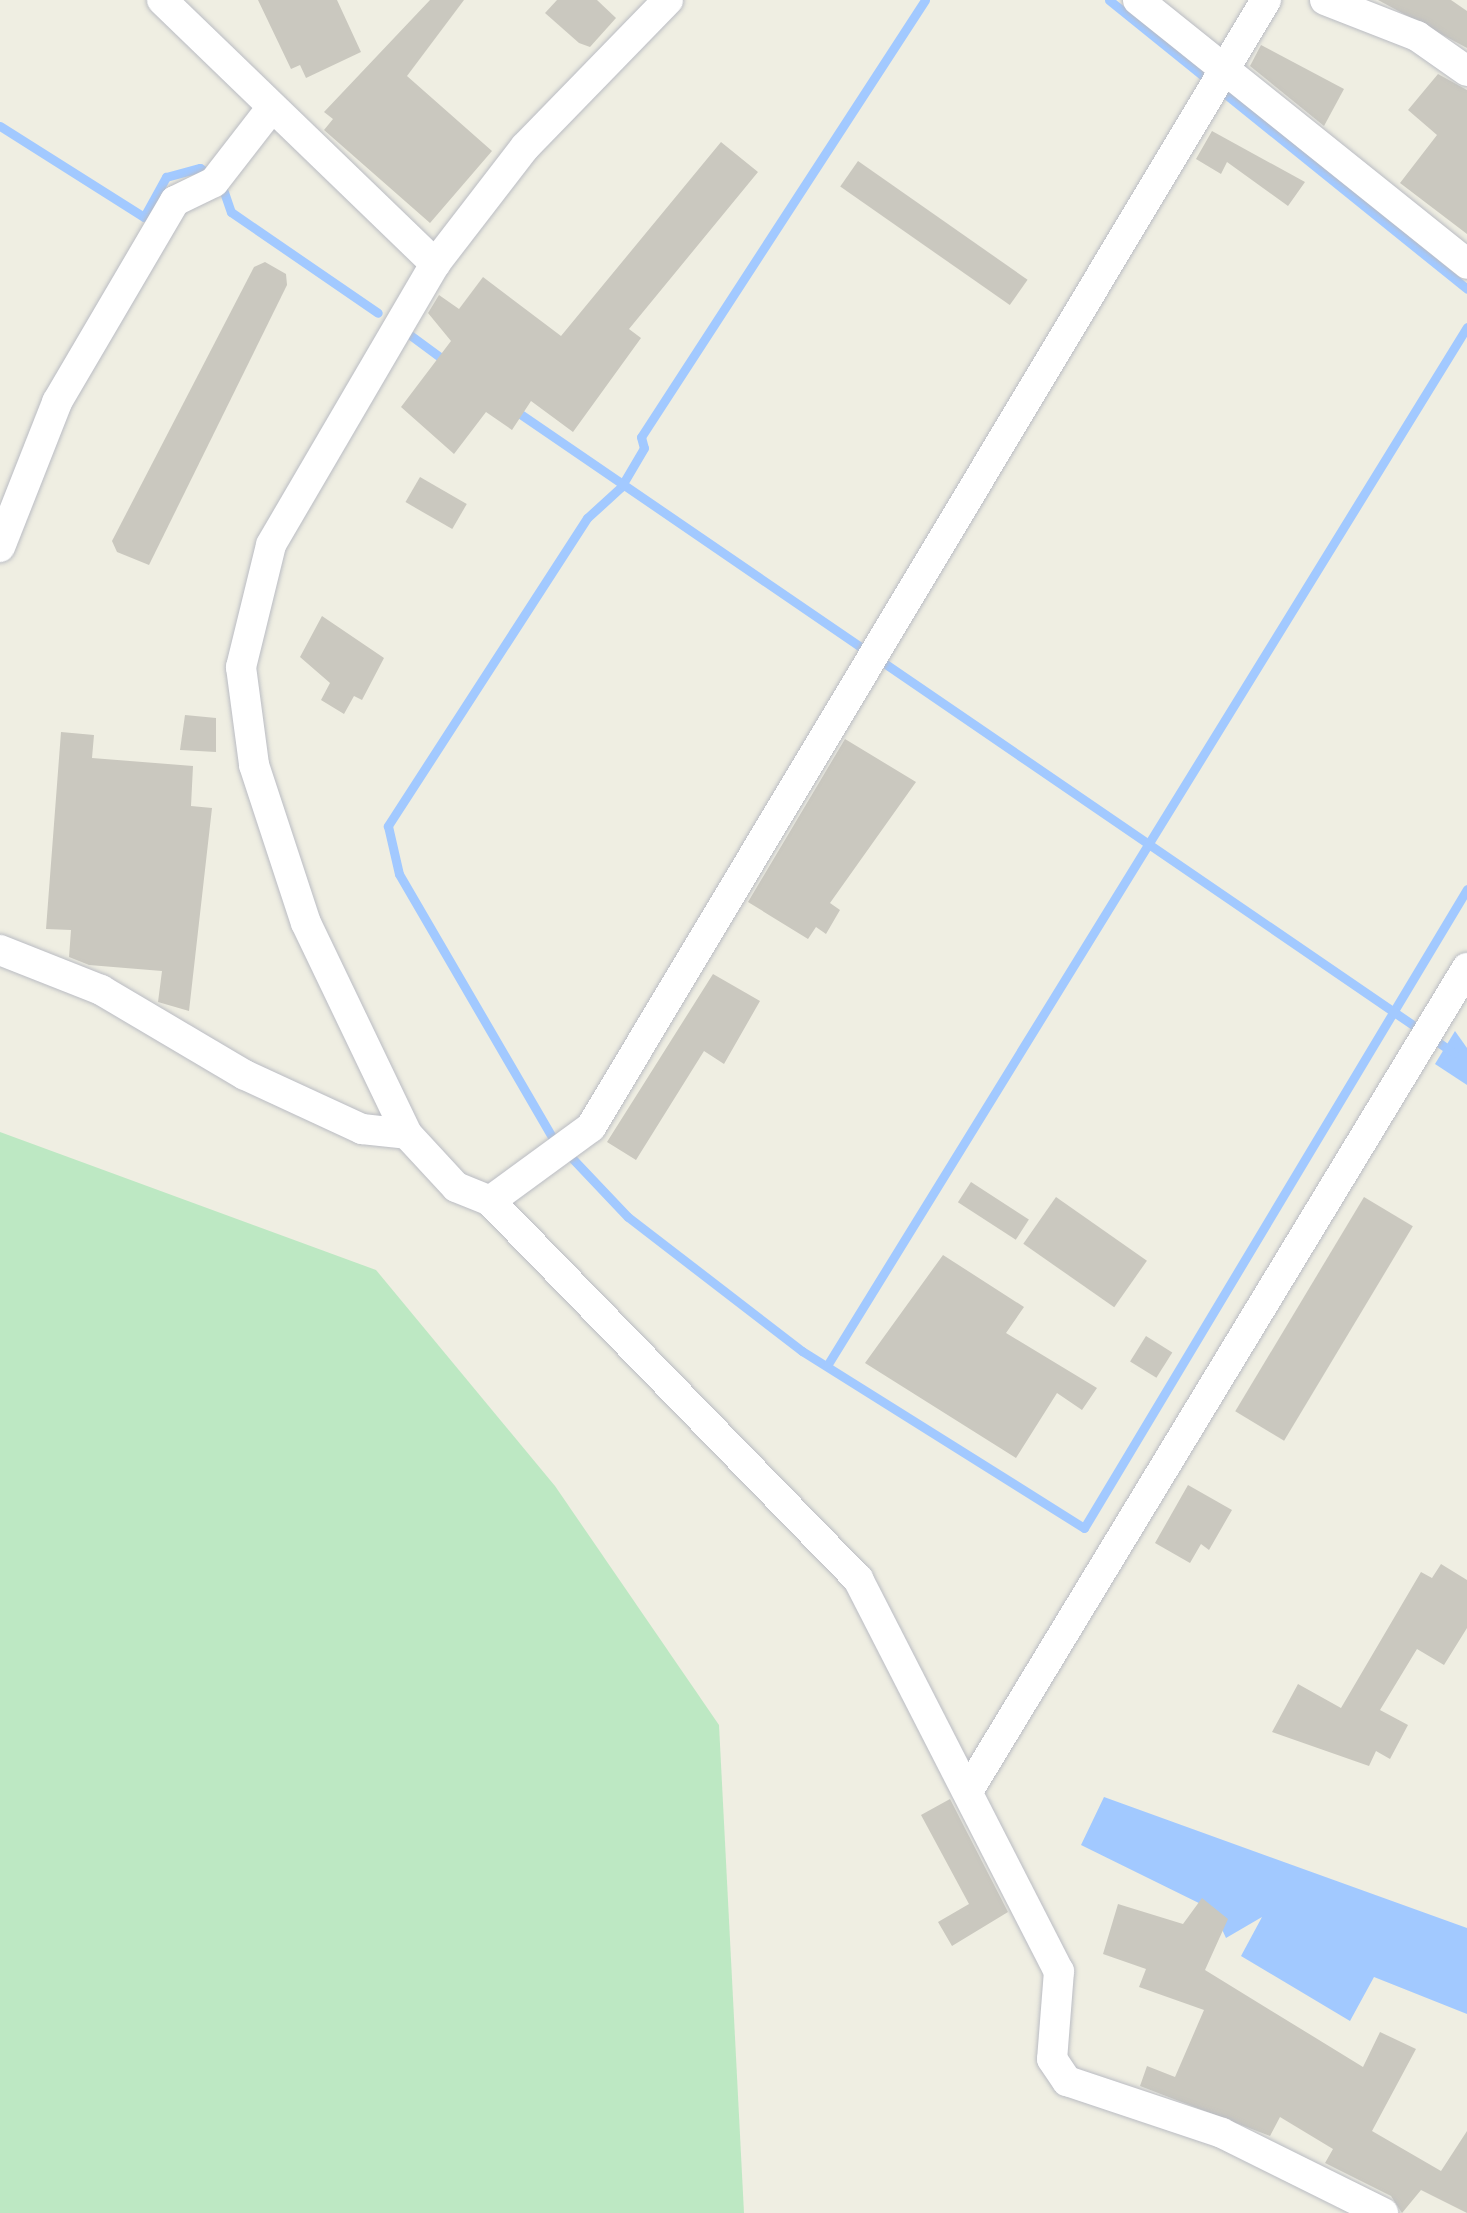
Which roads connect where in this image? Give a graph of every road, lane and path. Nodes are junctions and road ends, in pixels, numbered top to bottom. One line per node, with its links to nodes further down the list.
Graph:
1 (162, 0): 8 (street)
2 (668, 0): 9 (street)
3 (1138, 0): 7 (street)
4 (1266, 0): 7 (street)
5 (1325, 0): 6 (street)
6 (1467, 71)
7 (1217, 86): 10 (street); 15 (street)
8 (270, 111): 9 (street); 11 (street)
9 (436, 264): 14 (street)
10 (1467, 264)
11 (0, 548)
12 (0, 950): 14 (street)
13 (1467, 968): 16 (street)
14 (407, 1134): 15 (street)
15 (490, 1201): 16 (street)
16 (970, 1788): 17 (street)
17 (1383, 2213)

